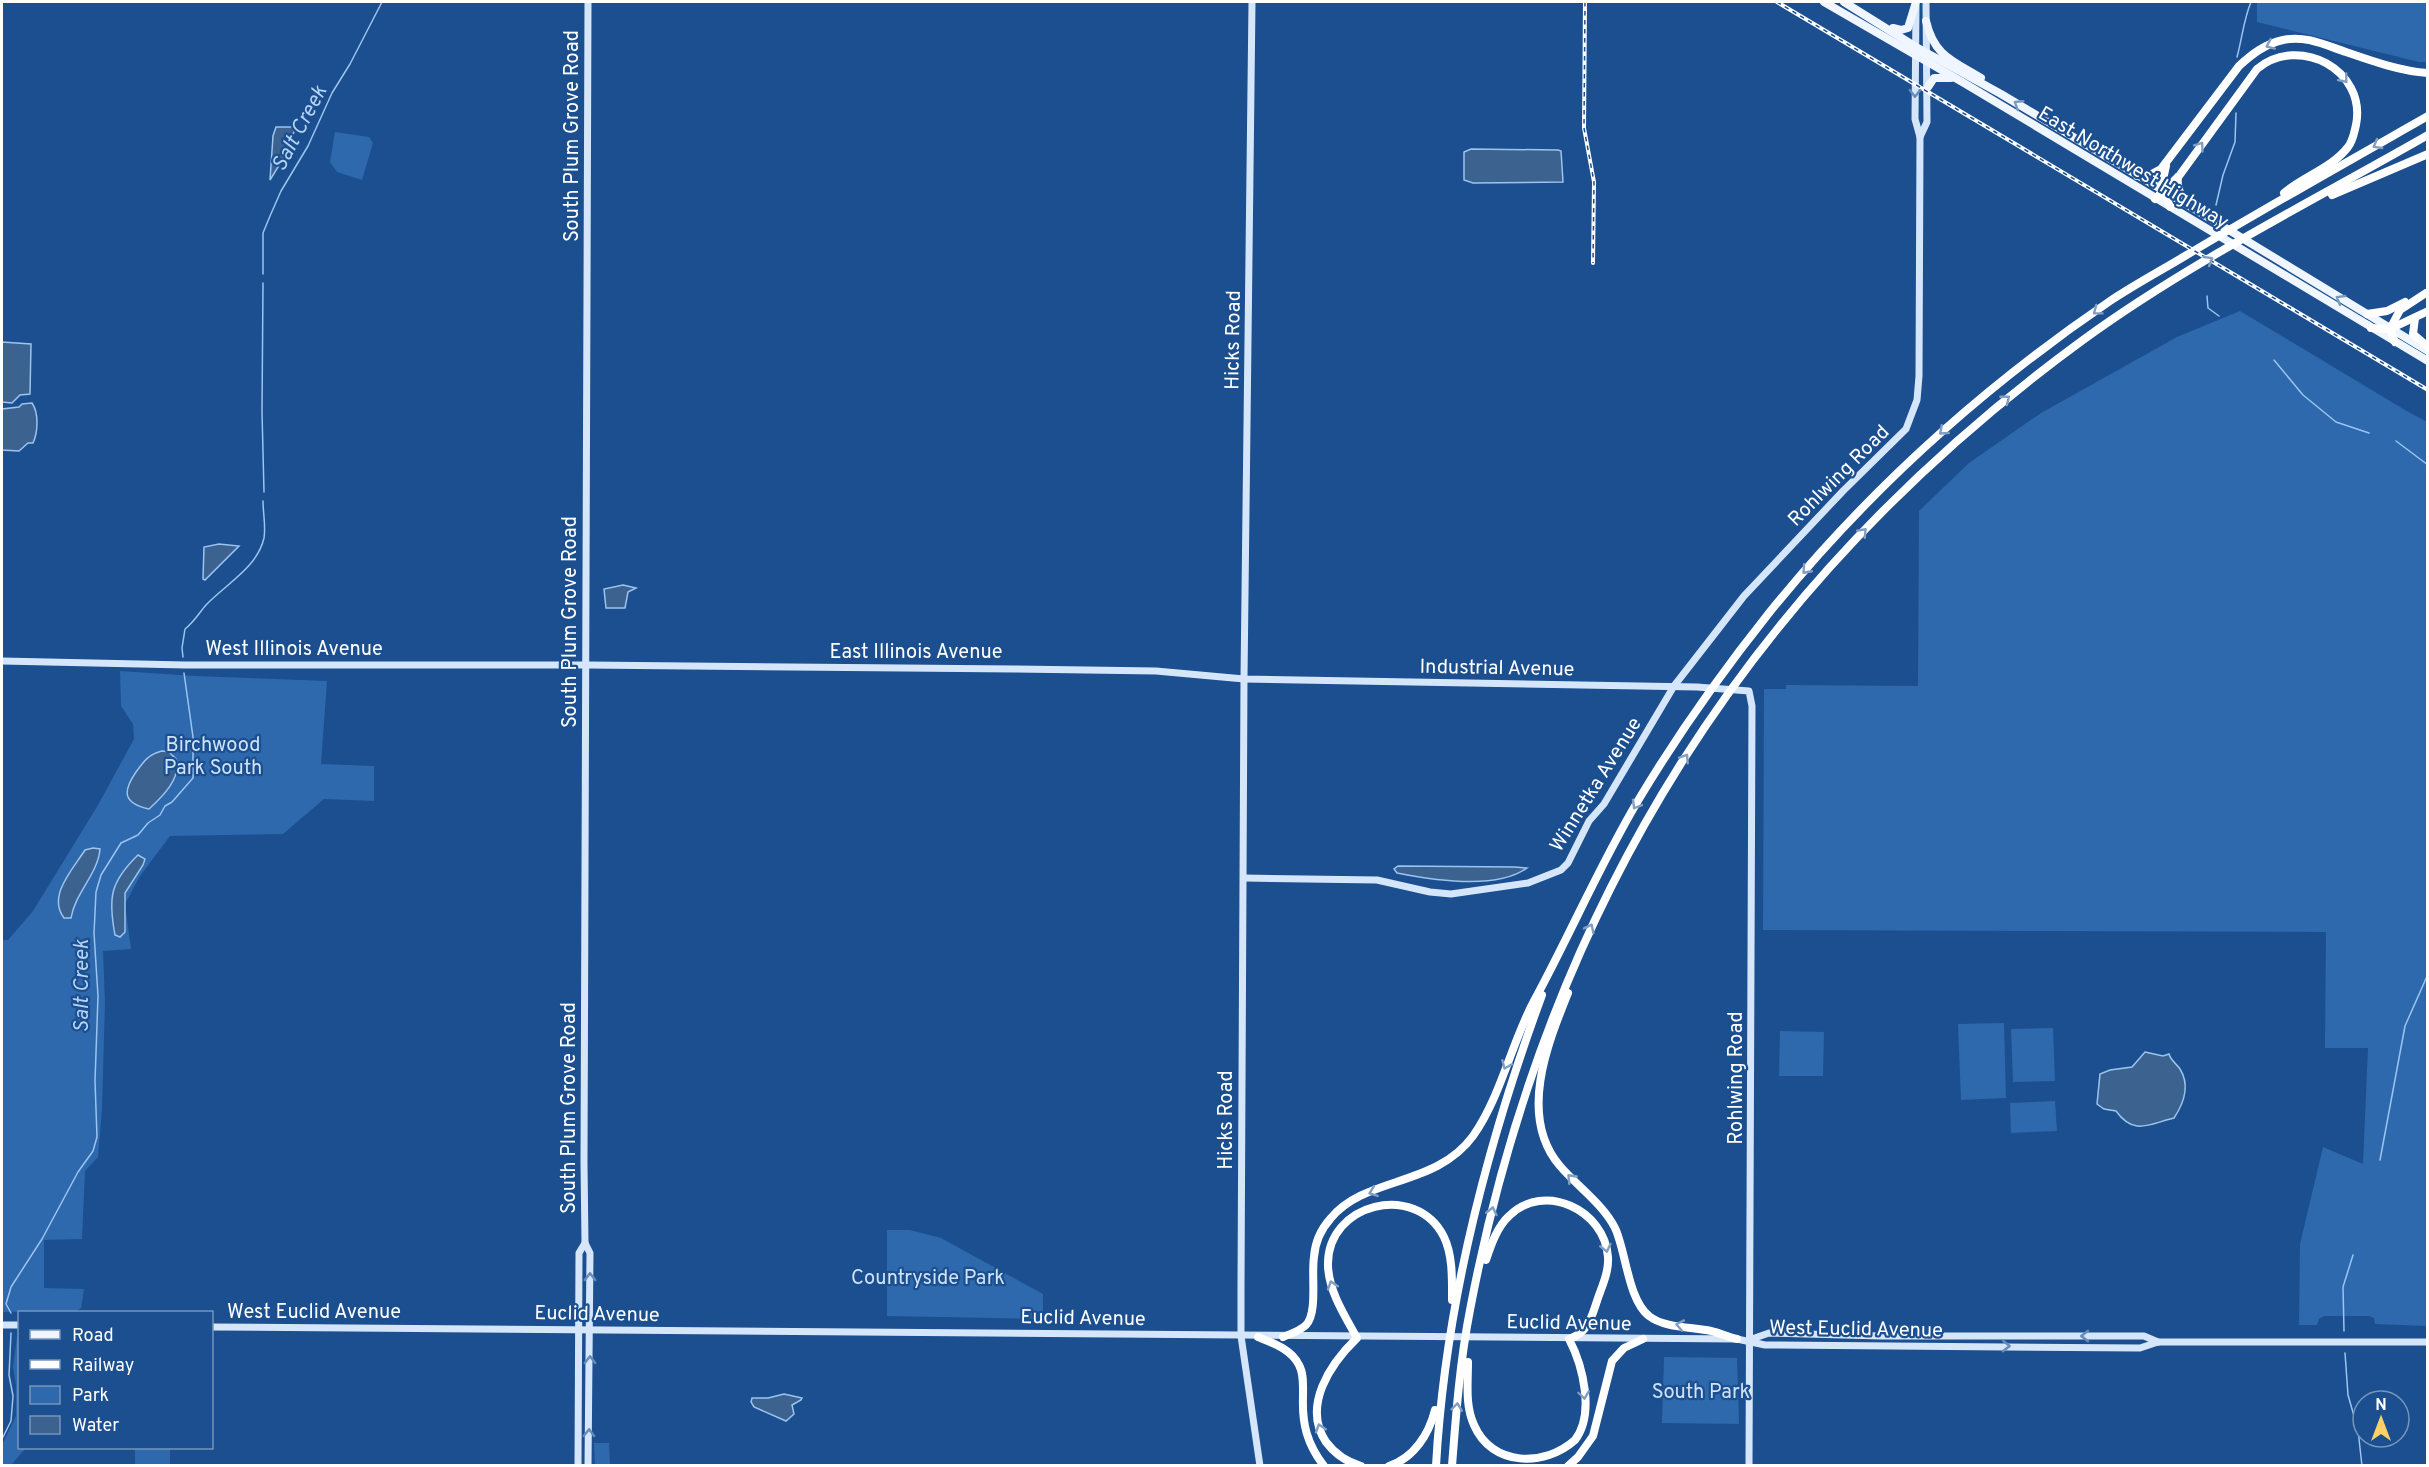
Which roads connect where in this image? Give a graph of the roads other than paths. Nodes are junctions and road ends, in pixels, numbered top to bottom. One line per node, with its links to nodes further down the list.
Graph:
1 (588, 2): 38 (main road, South Plum Grove Road)
2 (1252, 2): 39 (main road, Hicks Road)
3 (1824, 2): 9 (main road, East Northwest Highway)
4 (1844, 2): 8 (main road, East Northwest Highway)
5 (1916, 2): 8 (main road); 9 (main road, Rohlwing Road)
6 (1926, 2): 7 (main road, Rohlwing Road)
7 (1926, 21): 10 (main road, Rohlwing Road); 14 (main road)
8 (1884, 25): 9 (main road, East Northwest Highway)
9 (1916, 51): 10 (main road, East Northwest Highway); 17 (main road, Rohlwing Road, one-way to 17)
10 (1926, 56): 12 (main road, East Northwest Highway); 13 (main road, Rohlwing Road); 14 (main road, East Northwest Highway)
11 (2427, 72): 19 (highway, one-way to 19)
12 (1964, 83): 13 (main road); 23 (main road, East Northwest Highway)
13 (1928, 87): 17 (main road, Rohlwing Road)
14 (2001, 94): 20 (main road, East Northwest Highway, one-way to 14)
15 (2427, 116): 26 (highway, one-way to 26)
16 (2427, 135): 27 (highway)
17 (1920, 137): 40 (main road, Rohlwing Road)
18 (2427, 154): 27 (highway)
19 (2168, 160): 20 (highway); 22 (highway)
20 (2137, 176): 22 (main road, East Northwest Highway)
21 (2179, 176): 22 (highway); 25 (highway); 26 (highway, one-way to 26)
22 (2163, 192): 23 (highway); 24 (highway); 25 (main road, East Northwest Highway)
23 (2155, 199): 24 (main road, East Northwest Highway)
24 (2170, 207): 32 (main road, East Northwest Highway)
25 (2192, 207): 30 (main road, East Northwest Highway, one-way to 25)
26 (2268, 207): 44 (highway, one-way to 44)
27 (2288, 215): 43 (highway, one-way to 27)
28 (2427, 292): 30 (highway); 33 (highway)
29 (2427, 311): 31 (highway)
30 (2367, 314): 33 (main road, East Northwest Highway)
31 (2415, 318): 33 (highway); 35 (highway)
32 (2371, 327): 33 (highway); 34 (main road, East Northwest Highway)
33 (2390, 329): 34 (highway); 35 (main road, East Northwest Highway)
34 (2395, 342): 36 (main road, East Northwest Highway)
35 (2427, 349)
36 (2427, 361)
37 (2, 661): 38 (main road, West Illinois Avenue)
38 (587, 664): 39 (main road, East Illinois Avenue); 45 (main road, South Plum Grove Road)
39 (1244, 679): 40 (main road, Industrial Avenue); 42 (main road, Hicks Road)
40 (1674, 686): 41 (main road, Industrial Avenue); 42 (main road, Winnetka Avenue)
41 (1749, 691): 62 (main road, Rohlwing Road)
42 (1244, 878): 55 (main road, Hicks Road)
43 (1580, 949): 46 (highway, one-way to 43); 61 (highway, one-way to 43)
44 (1550, 975): 47 (highway); 57 (highway, one-way to 57)
45 (585, 1243): 52 (main road, South Plum Grove Road); 53 (main road, South Plum Grove Road, one-way to 45)
46 (1470, 1309): 54 (highway); 59 (highway, one-way to 59)
47 (1453, 1314): 58 (highway, one-way to 47); 65 (highway)
48 (2, 1325): 49 (main road)
49 (18, 1325)
50 (213, 1327): 51 (main road, West Euclid Avenue)
51 (417, 1328): 52 (main road, Euclid Avenue)
52 (578, 1330): 53 (main road, Euclid Avenue); 66 (main road, South Plum Grove Road)
53 (590, 1330): 55 (main road, Euclid Avenue); 67 (main road, South Plum Grove Road, one-way to 53)
54 (1467, 1331): 59 (highway, one-way to 54); 73 (highway, one-way to 54)
55 (1241, 1336): 56 (main road, Euclid Avenue); 68 (main road, Hicks Road)
56 (1258, 1337): 57 (main road, Euclid Avenue); 69 (highway)
57 (1283, 1337): 58 (main road, Euclid Avenue)
58 (1357, 1338): 59 (main road, Euclid Avenue); 70 (highway, one-way to 58)
59 (1569, 1339): 60 (main road, Euclid Avenue)
60 (1643, 1339): 61 (main road, Euclid Avenue); 74 (highway)
61 (1737, 1340): 62 (main road, Euclid Avenue)
62 (1749, 1340): 63 (main road, West Euclid Avenue, one-way to 63); 63 (main road, West Euclid Avenue, one-way to 62); 75 (main road, Rohlwing Road)
63 (2158, 1342): 64 (main road, West Euclid Avenue)
64 (2427, 1342)
65 (1443, 1377): 71 (highway); 72 (highway)
66 (578, 1466)
67 (588, 1466)
68 (1260, 1466)
69 (1324, 1466)
70 (1361, 1466)
71 (1389, 1466)
72 (1436, 1466)
73 (1452, 1466)
74 (1568, 1466)
75 (1749, 1466)

